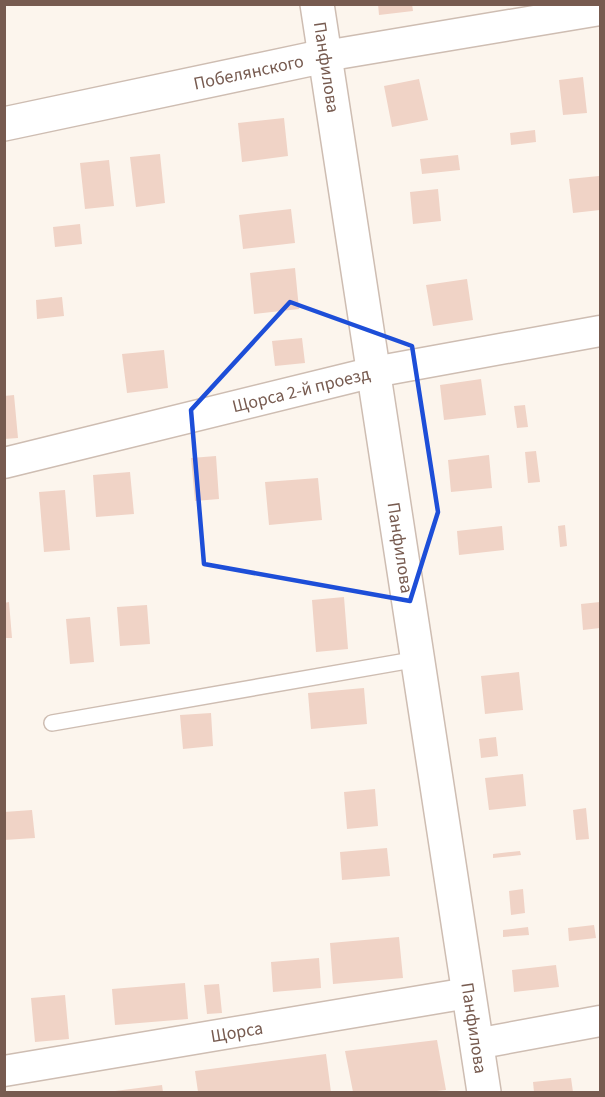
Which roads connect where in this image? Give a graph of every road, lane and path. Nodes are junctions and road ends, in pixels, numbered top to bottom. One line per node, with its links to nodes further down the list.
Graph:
1 (317, 4): 3 (street, Панфилова)
2 (600, 10): 3 (street, Побелянского)
3 (325, 56): 4 (street, Побелянского); 6 (street, Панфилова)
4 (4, 124)
5 (600, 331): 6 (street, Щорса 2-й проезд)
6 (374, 372): 7 (street, Щорса 2-й проезд); 8 (street, Панфилова)
7 (4, 463)
8 (418, 659): 9 (lane); 10 (street, Панфилова)
9 (52, 723)
10 (468, 993): 12 (street, Панфилова); 13 (street, Щорса)
11 (600, 1021): 12 (street)
12 (476, 1044): 14 (street, Панфилова)
13 (4, 1071)
14 (484, 1092)

